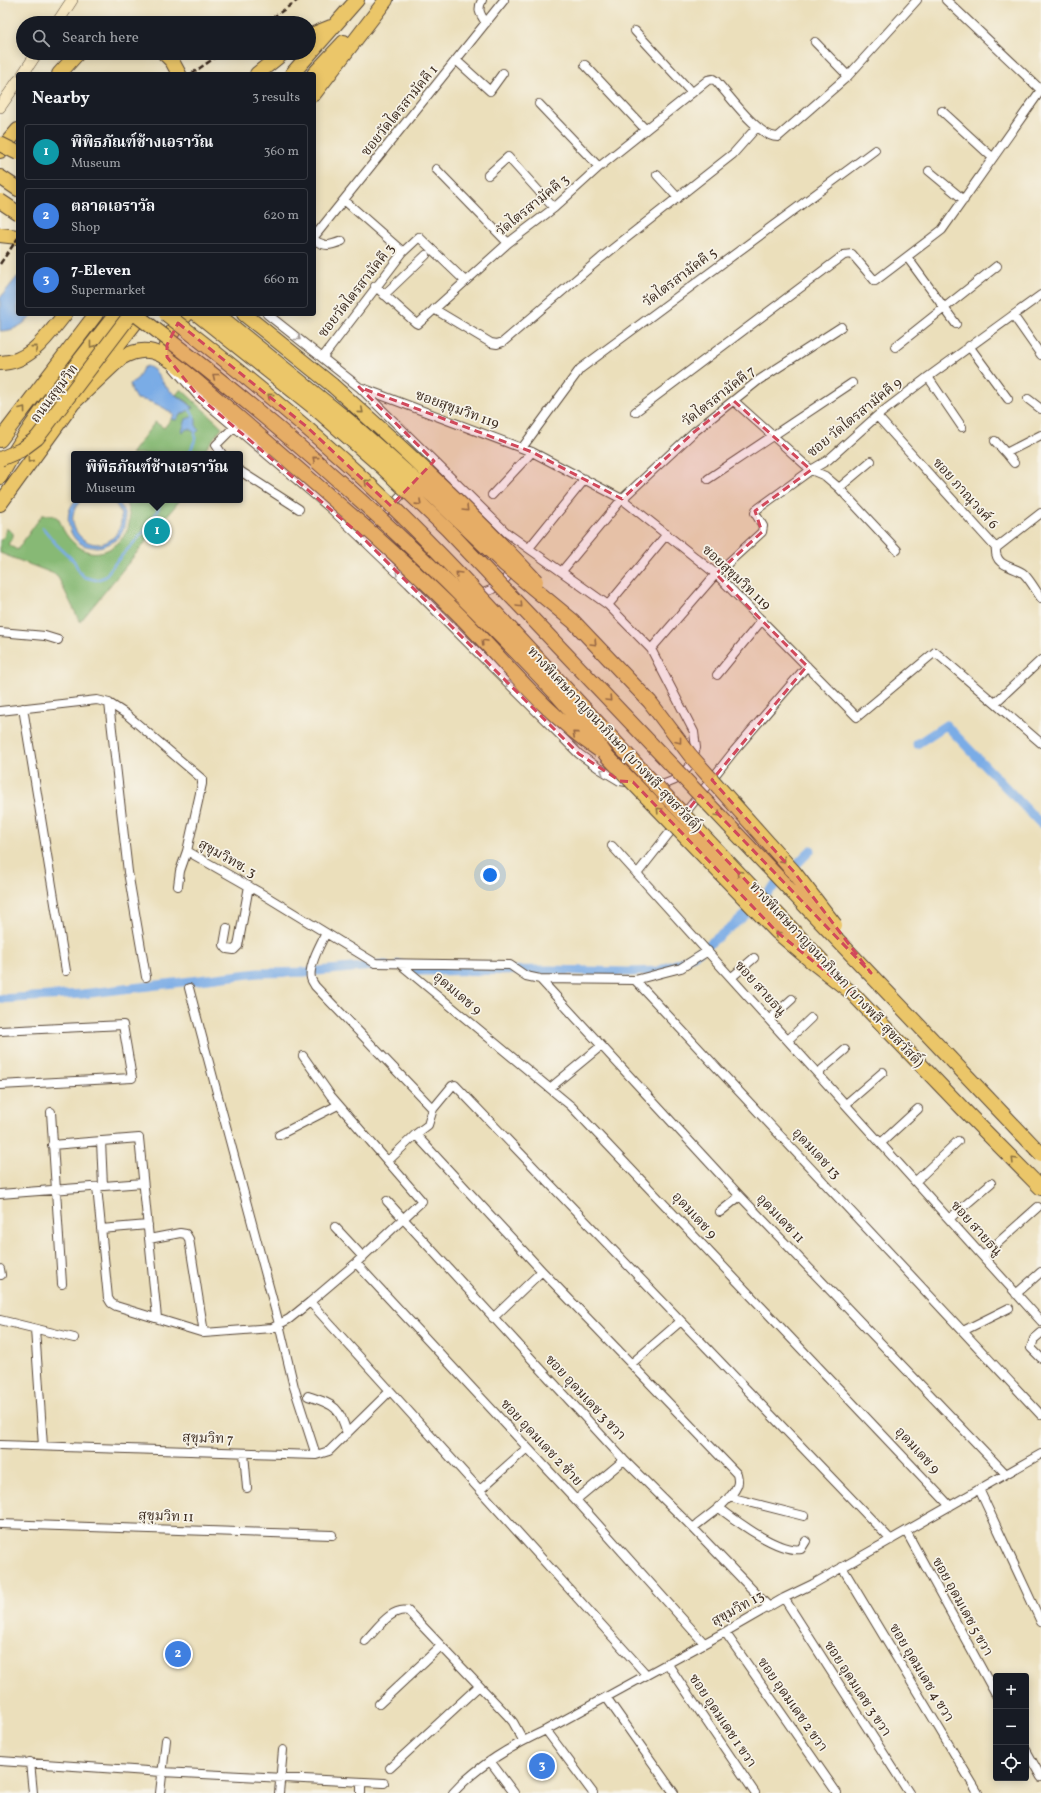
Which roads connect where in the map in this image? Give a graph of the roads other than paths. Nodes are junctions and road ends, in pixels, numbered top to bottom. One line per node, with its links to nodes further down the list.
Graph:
1 (72, 0): 8 (main road)
2 (357, 0): 11 (highway)
3 (385, 0): 27 (highway); 32 (highway)
4 (482, 0): 9 (street)
5 (504, 0): 9 (street, ซอยวัดไตรสามัคคี 1)
6 (917, 0): 29 (street)
7 (946, 0): 31 (street)
8 (62, 16)
9 (486, 23): 19 (street, ซอยวัดไตรสามัคคี 1)
10 (635, 31): 33 (street)
11 (316, 42)
12 (815, 42): 29 (street)
13 (32, 60): 21 (main road)
14 (72, 60): 22 (highway)
15 (171, 60): 23 (highway)
16 (274, 60): 24 (highway)
17 (298, 60): 25 (highway)
18 (302, 60): 26 (highway)
19 (457, 61): 28 (street); 53 (street, ซอยวัดไตรสามัคคี 1)
20 (585, 65): 38 (street)
21 (23, 72)
22 (62, 72)
23 (178, 72)
24 (259, 72)
25 (287, 72)
26 (293, 72)
27 (316, 72)
28 (503, 73)
29 (848, 76): 37 (street)
30 (16, 84): 35 (main road)
31 (1041, 90): 44 (street)
32 (316, 91)
33 (692, 93): 37 (street, วัดไตรสามัคคี 3); 38 (street, วัดไตรสามัคคี 3)
34 (539, 104): 45 (street)
35 (0, 108)
36 (942, 111): 44 (street)
37 (757, 127): 52 (street)
38 (645, 130): 45 (street, วัดไตรสามัคคี 3)
39 (16, 132): 42 (highway)
40 (0, 144): 43 (highway, bridge)
41 (875, 150): 114 (street, วัดไตรสามัคคี 5)
42 (0, 151)
43 (16, 152)
44 (993, 158): 54 (street)
45 (599, 167): 57 (street, วัดไตรสามัคคี 3)
46 (436, 169): 65 (street)
47 (929, 171): 54 (street)
48 (488, 175): 57 (street)
49 (657, 175): 52 (street)
50 (0, 177): 51 (highway)
51 (16, 188)
52 (678, 198): 75 (street)
53 (344, 200): 61 (street, ซอยวัดไตรสามัคคี 1); 66 (street)
54 (964, 200): 68 (street)
55 (0, 201): 59 (highway, bridge)
56 (16, 208): 58 (highway)
57 (554, 208): 65 (street, วัดไตรสามัคคี 3)
58 (0, 211)
59 (16, 211)
60 (0, 235): 62 (highway)
61 (316, 235)
62 (16, 237)
63 (316, 241): 64 (street)
64 (342, 241)
65 (508, 243): 70 (street, วัดไตรสามัคคี 3)
66 (403, 252): 70 (street, ซอยวัดไตรสามัคคี 3); 71 (street, ซอยวัดไตรสามัคคี 3)
67 (426, 255): 72 (street)
68 (907, 257): 74 (street); 106 (street)
69 (997, 266): 74 (street)
70 (465, 281): 75 (street, วัดไตรสามัคคี 3)
71 (375, 286): 72 (street, วัดไตรสามัคคี 3); 96 (street, ซอยวัดไตรสามัคคี 3)
72 (384, 295): 75 (street, วัดไตรสามัคคี 3)
73 (1041, 295): 76 (street, ซอย วัดไตรสามัคคี 9)
74 (944, 307): 90 (street); 93 (street)
75 (434, 309)
76 (1013, 315): 92 (street, ซอย วัดไตรสามัคคี 9); 94 (street)
77 (63, 316): 97 (highway, one-way to 77)
78 (94, 316): 112 (highway, ถนนสุขุมวิท, one-way to 78)
79 (114, 316): 124 (highway, ถนนสุขุมวิท, one-way to 124)
80 (130, 316): 118 (highway, bridge)
81 (138, 316): 158 (highway, one-way to 81, bridge)
82 (140, 316): 104 (highway)
83 (169, 316): 176 (highway, ทางพิเศษกาญจนาภิเษก (บางพลี-สุขสวัสดิ์), one-way to 83, bridge)
84 (185, 316): 95 (highway)
85 (200, 316): 170 (highway, ทางพิเศษกาญจนาภิเษก (บางพลี-สุขสวัสดิ์), one-way to 170, bridge)
86 (213, 316): 127 (highway)
87 (219, 316): 146 (highway, bridge)
88 (246, 316): 146 (highway, one-way to 146, bridge)
89 (270, 316): 96 (street, one-way to 96)
90 (956, 324)
91 (841, 327): 103 (street, วัดไตรสามัคคี 7)
92 (969, 346): 98 (street, ซอย วัดไตรสามัคคี 9); 101 (street)
93 (894, 347)
94 (1041, 355)
95 (167, 357): 104 (highway); 108 (street); 158 (highway, one-way to 95, bridge)
96 (323, 357): 100 (street)
97 (0, 363)
98 (928, 377): 107 (street, ซอย วัดไตรสามัคคี 9); 109 (street)
99 (852, 383): 111 (street)
100 (359, 387): 114 (street, ซอยสุขุมวิท 119); 119 (street, one-way to 119)
101 (1008, 399)
102 (1028, 399): 105 (street)
103 (734, 401): 111 (street); 130 (street, วัดไตรสามัคคี 7)
104 (70, 406): 131 (highway, one-way to 131)
105 (1041, 410)
106 (636, 412)
107 (877, 416): 122 (street, ซอย วัดไตรสามัคคี 9); 138 (street, ซอย ภาณุวงศ์ 6)
108 (234, 427): 115 (street); 134 (street, one-way to 108)
109 (962, 427)
110 (1041, 435): 117 (street)
111 (771, 436): 122 (street); 126 (street)
112 (0, 440)
113 (995, 440): 117 (street)
114 (522, 448): 116 (street, ซอยสุขุมวิท 119)
115 (220, 451)
116 (532, 452): 125 (street, ซอยสุขุมวิท 119); 129 (street)
117 (1006, 454): 121 (street)
118 (0, 460)
119 (434, 461): 127 (street); 135 (street)
120 (871, 461): 128 (street)
121 (1014, 463)
122 (811, 470): 128 (street); 141 (street, ซอย วัดไตรสามัคคี 9)
123 (243, 473): 132 (street)
124 (0, 477)
125 (585, 479): 130 (street, ซอยสุขุมวิท 119); 137 (street)
126 (708, 479)
127 (412, 483): 134 (street)
128 (839, 488): 139 (street)
129 (492, 495)
130 (622, 499): 136 (street, ซอยสุขุมวิท 119); 140 (street, วัดไตรสามัคคี 7)
131 (0, 504)
132 (299, 509)
133 (1041, 513): 138 (street, ซอย ภาณุวงศ์ 6)
134 (358, 533): 142 (street, one-way to 134)
135 (507, 533): 137 (street); 142 (street)
136 (667, 534): 141 (street, ซอยสุขุมวิท 119); 144 (street)
137 (529, 548): 140 (street)
138 (996, 548): 143 (street)
139 (897, 550)
140 (562, 571): 144 (street)
141 (716, 574): 145 (street, ซอยสุขุมวิท 119); 149 (street)
142 (408, 582): 149 (street, one-way to 142)
143 (1041, 598)
144 (608, 605): 149 (street)
145 (762, 620): 151 (street, ซอยสุขุมวิท 119); 152 (street)
146 (573, 621): 170 (highway, one-way to 170, bridge)
147 (0, 632): 148 (street)
148 (58, 640)
149 (651, 649)
150 (1041, 660): 154 (street)
151 (807, 666): 154 (street, ซอยสุขุมวิท 119); 161 (street)
152 (716, 675)
153 (109, 703): 155 (street, สุขุมวิทซ. 3); 160 (street, สุขุมวิทซ. 3); 171 (street)
154 (995, 703): 157 (street, ซอยสุขุมวิท 119)
155 (23, 708): 156 (street, สุขุมวิทซ. 3); 169 (street)
156 (0, 711)
157 (1041, 743)
158 (607, 756): 176 (highway, one-way to 158, bridge)
159 (612, 846): 161 (street, ซอย สายธนู)
160 (187, 851): 162 (street); 163 (street, สุขุมวิทซ. 3)
161 (637, 874): 166 (street, ซอย สายธนู)
162 (178, 886)
163 (250, 886): 164 (street); 165 (street, สุขุมวิทซ. 3)
164 (227, 928)
165 (326, 933): 168 (street, สุขุมวิทซ. 3); 191 (street)
166 (708, 951): 172 (street, ซอย สายธนู); 174 (street)
167 (754, 958): 172 (street)
168 (403, 966): 173 (street, สุขุมวิทซ. 3); 188 (street, อุดมเดช 9)
169 (66, 971)
170 (871, 974): 200 (highway, ทางพิเศษกาญจนาภิเษก (บางพลี-สุขสวัสดิ์), bridge)
171 (146, 977)
172 (732, 977): 179 (street, ซอย สายธนู)
173 (540, 979): 174 (street); 182 (street, อุดมเดช 11)
174 (635, 980): 234 (street, อุดมเดช 13)
175 (189, 988): 232 (street)
176 (852, 993): 207 (highway, ทางพิเศษกาญจนาภิเษก (บางพลี-สุขสวัสดิ์), one-way to 176)
177 (792, 1000): 179 (street)
178 (811, 1018): 181 (street)
179 (770, 1019): 181 (street, ซอย สายธนู)
180 (0, 1031): 187 (street)
181 (788, 1040): 186 (street, ซอย สายธนู)
182 (601, 1046): 188 (street); 209 (street, อุดมเดช 11)
183 (845, 1050): 186 (street)
184 (303, 1056): 190 (street)
185 (883, 1072): 189 (street)
186 (818, 1073): 189 (street, ซอย สายธนู)
187 (0, 1085)
188 (550, 1088): 257 (street, อุดมเดช 9)
189 (846, 1104): 198 (street, ซอย สายธนู)
190 (338, 1105): 195 (street); 201 (street)
191 (433, 1109): 194 (street); 230 (street)
192 (918, 1109): 198 (street)
193 (51, 1112): 199 (street)
194 (416, 1134): 201 (street); 221 (street)
195 (280, 1135)
196 (101, 1141): 199 (street); 203 (street); 205 (street)
197 (958, 1141): 202 (street)
198 (881, 1143): 202 (street, ซอย สายธนู)
199 (52, 1145): 206 (street)
200 (1041, 1154)
201 (388, 1161): 214 (street)
202 (916, 1181): 213 (street, ซอย สายธนู)
203 (144, 1183): 205 (street); 215 (street)
204 (991, 1183): 213 (street)
205 (100, 1186): 206 (street); 217 (street)
206 (56, 1188): 208 (street); 223 (street)
207 (1041, 1188)
208 (0, 1194)
209 (740, 1196): 212 (street); 251 (street, อุดมเดช 11)
210 (387, 1201): 214 (street, ซอย อุดมเดช 3 ขวา)
211 (1038, 1207): 219 (street)
212 (720, 1212)
213 (949, 1219): 219 (street, ซอย สายธนู)
214 (402, 1220): 220 (street); 228 (street, ซอย อุดมเดช 3 ขวา)
215 (148, 1225): 217 (street); 218 (street)
216 (335, 1227): 220 (street, ซอย อุดมเดช 2 ซ้าย)
217 (101, 1229): 227 (street)
218 (149, 1239): 227 (street); 235 (street)
219 (983, 1256): 224 (street, ซอย สายธนู)
220 (360, 1260): 225 (street); 246 (street, ซอย อุดมเดช 2 ซ้าย)
221 (542, 1271): 228 (street); 239 (street)
222 (1041, 1272): 224 (street)
223 (62, 1284)
224 (1016, 1294): 231 (street, ซอย สายธนู)
225 (310, 1302): 232 (street); 240 (street)
226 (1009, 1308): 234 (street)
227 (157, 1318): 235 (street)
228 (493, 1318): 250 (street, ซอย อุดมเดช 3 ขวา)
229 (0, 1320): 233 (street)
230 (681, 1321): 239 (street); 265 (street)
231 (1041, 1321)
232 (279, 1324): 235 (street); 249 (street)
233 (35, 1329): 237 (street); 245 (street)
234 (963, 1331): 242 (street, อุดมเดช 13)
235 (204, 1333)
236 (1041, 1333): 238 (street)
237 (74, 1338)
238 (1041, 1358)
239 (631, 1364): 255 (street)
240 (390, 1391): 243 (street, สุขุมวิท 7); 254 (street)
241 (308, 1396): 243 (street)
242 (1041, 1415)
243 (347, 1434): 249 (street, สุขุมวิท 7)
244 (0, 1445): 245 (street, สุขุมวิท 7)
245 (43, 1446): 247 (street, สุขุมวิท 7)
246 (527, 1448): 254 (street); 256 (street, ซอย อุดมเดช 2 ซ้าย)
247 (244, 1453): 249 (street, สุขุมวิท 7); 252 (street)
248 (1041, 1454): 251 (street, สุขุมวิท 13)
249 (316, 1455)
250 (624, 1460): 256 (street); 261 (street, ซอย อุดมเดช 3 ขวา)
251 (1006, 1473): 253 (street, สุขุมวิท 13)
252 (247, 1488)
253 (979, 1489): 257 (street, สุขุมวิท 13); 269 (street)
254 (480, 1490): 276 (street)
255 (729, 1497): 258 (street); 259 (street)
256 (576, 1500): 273 (street, ซอย อุดมเดช 2 ซ้าย)
257 (950, 1506): 262 (street, สุขุมวิท 13)
258 (718, 1507): 261 (street); 264 (street)
259 (804, 1516)
260 (0, 1524): 263 (street, สุขุมวิท 11)
261 (693, 1528): 268 (street, ซอย อุดมเดช 3 ขวา)
262 (906, 1531): 265 (street, สุขุมวิท 13); 278 (street, ซอย อุดมเดช 5 ขวา)
263 (332, 1535)
264 (806, 1540)
265 (890, 1540): 266 (street, สุขุมวิท 13)
266 (842, 1567): 267 (street, สุขุมวิท 13); 306 (street, ซอย อุดมเดช 4 ขวา)
267 (784, 1598): 268 (street, สุขุมวิท 13); 305 (street, ซอย อุดมเดช 3 ขวา)
268 (769, 1607): 271 (street, สุขุมวิท 13)
269 (1039, 1613): 270 (street)
270 (1041, 1622)
271 (726, 1632): 273 (street, สุขุมวิท 13); 304 (street, ซอย อุดมเดช 2 ขวา)
272 (365, 1641): 274 (street)
273 (704, 1643): 275 (street, สุขุมวิท 13)
274 (441, 1646): 277 (street); 280 (street)
275 (667, 1663): 276 (street, สุขุมวิท 13); 303 (street, ซอย อุดมเดช 1 ขวา)
276 (646, 1674): 279 (street, สุขุมวิท 13)
277 (479, 1686): 283 (street); 289 (street)
278 (993, 1690)
279 (606, 1697): 281 (street, สุขุมวิท 13); 302 (street)
280 (379, 1704)
281 (546, 1730): 283 (street, สุขุมวิท 13); 301 (street)
282 (166, 1740): 290 (street)
283 (523, 1740): 287 (street, สุขุมวิท 13)
284 (283, 1750): 292 (street)
285 (1029, 1755): 291 (street)
286 (0, 1761): 288 (street)
287 (490, 1761): 299 (street, สุขุมวิท 13); 300 (street)
288 (30, 1762): 290 (street); 295 (street)
289 (390, 1768)
290 (162, 1772): 292 (street); 296 (street)
291 (1041, 1777)
292 (281, 1778): 293 (street); 297 (street)
293 (361, 1783): 294 (street); 298 (street)
294 (384, 1783)
295 (33, 1793)
296 (160, 1793)
297 (279, 1793)
298 (361, 1793)
299 (453, 1793)
300 (514, 1793)
301 (593, 1793)
302 (674, 1793)
303 (755, 1793)
304 (837, 1793)
305 (909, 1793)
306 (978, 1793)

